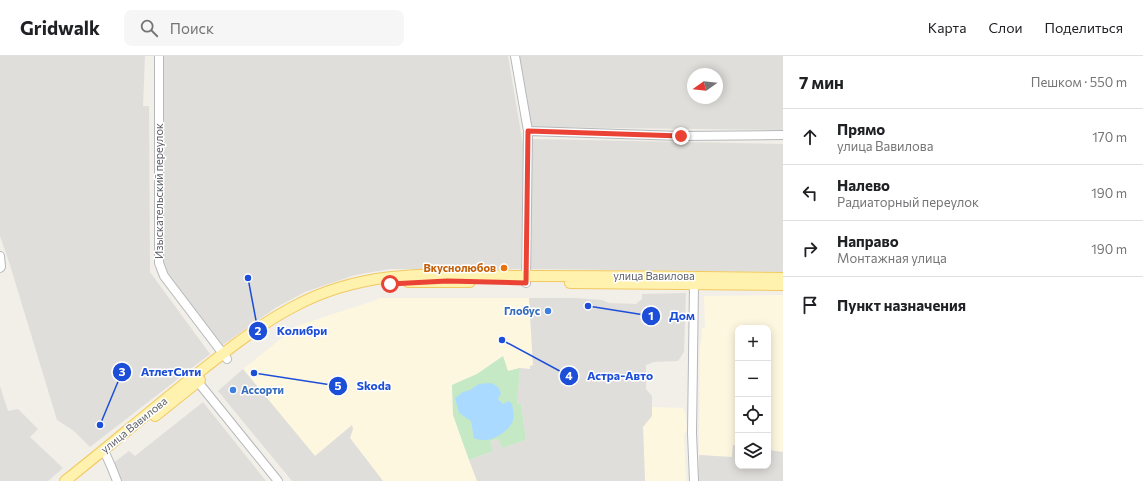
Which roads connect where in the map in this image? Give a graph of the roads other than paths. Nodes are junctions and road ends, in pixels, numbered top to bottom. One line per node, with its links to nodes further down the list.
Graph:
1 (159, 56): 11 (street, Изыскательский переулок)
2 (515, 56): 3 (street)
3 (528, 131): 4 (street); 8 (street)
4 (783, 135)
5 (0, 256): 6 (street)
6 (0, 268)
7 (783, 278): 8 (main road, улица Вавилова)
8 (526, 280): 9 (main road, улица Вавилова); 11 (main road, улица Вавилова)
9 (694, 284): 10 (main road, улица Вавилова); 18 (street, улица Вавилова)
10 (783, 285)
11 (224, 356): 12 (main road, улица Вавилова); 14 (main road, улица Вавилова)
12 (198, 382): 13 (main road, улица Вавилова); 17 (street)
13 (106, 455): 15 (main road, улица Вавилова); 16 (street)
14 (65, 481)
15 (74, 481)
16 (117, 481)
17 (278, 481)
18 (694, 481)

